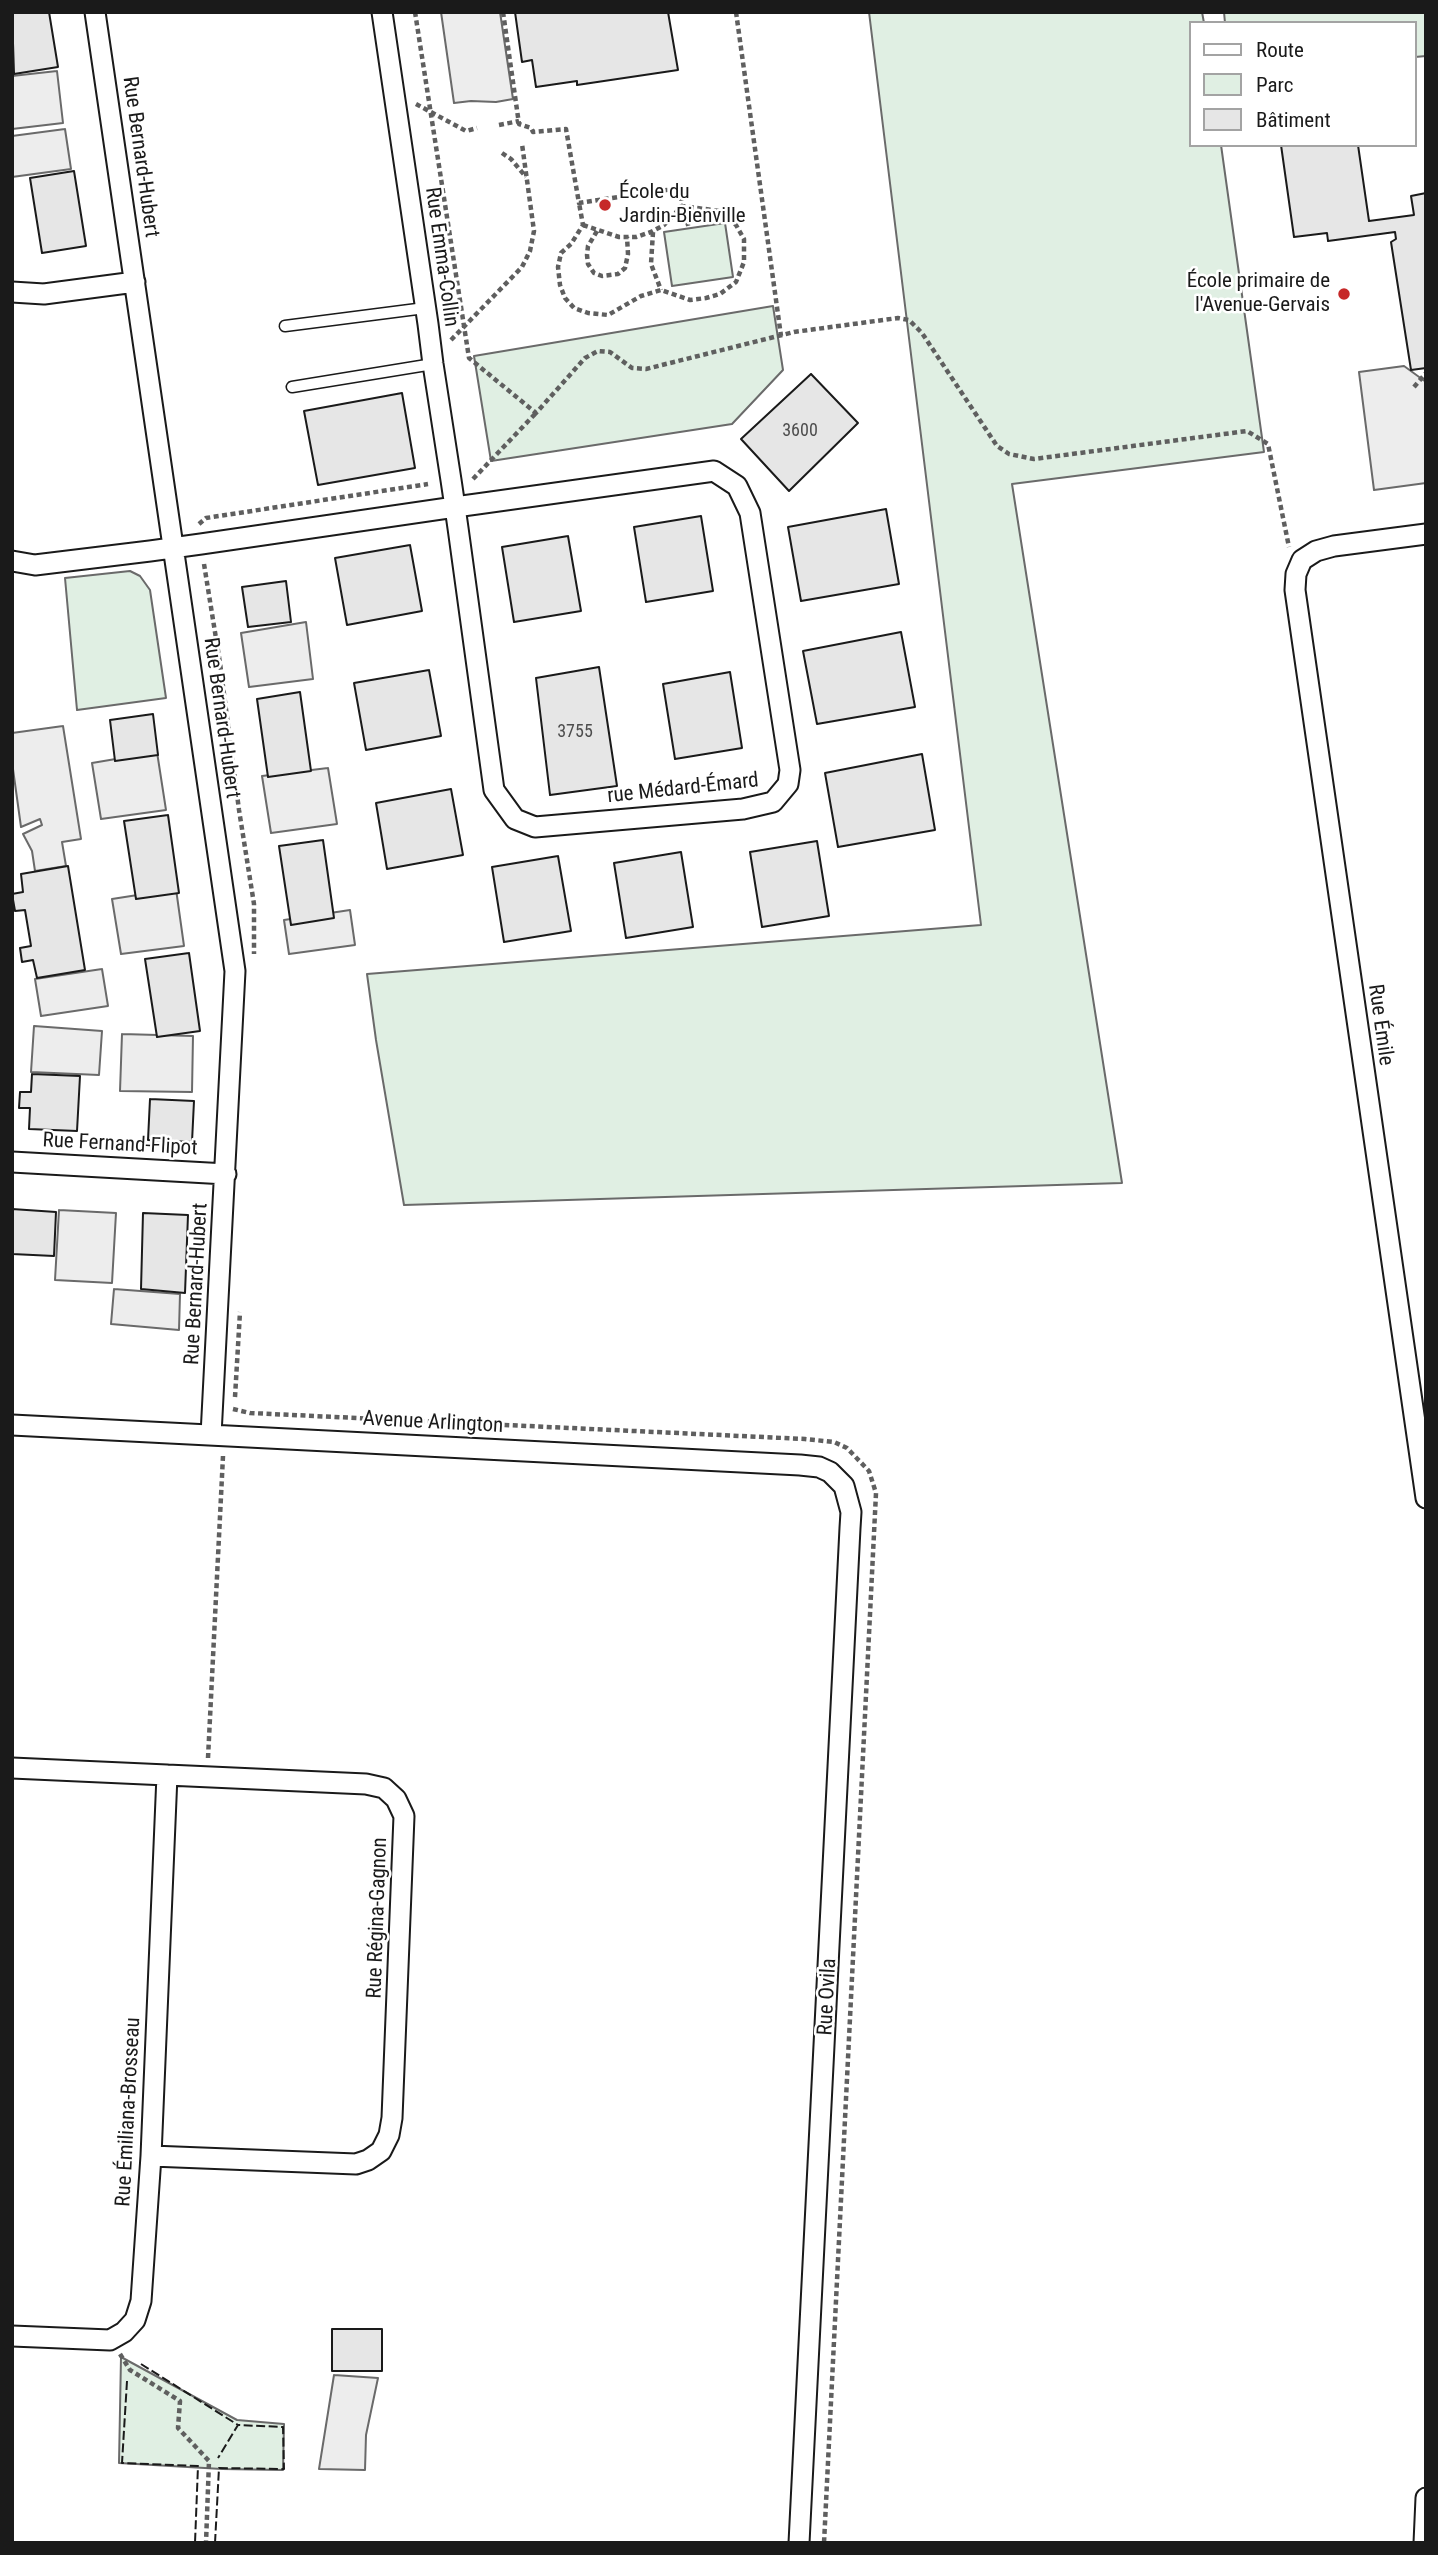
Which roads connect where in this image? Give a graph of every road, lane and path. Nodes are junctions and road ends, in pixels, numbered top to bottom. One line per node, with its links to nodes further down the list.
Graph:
1 (95, 12): 21 (street, Rue Bernard-Hubert)
2 (382, 12): 24 (street, Rue Emma-Collin)
3 (415, 12): 7 (path)
4 (503, 12): 8 (path)
5 (736, 12): 27 (path)
6 (416, 104): 7 (path)
7 (430, 111): 10 (path); 26 (path)
8 (519, 121): 9 (path); 14 (path)
9 (499, 125)
10 (477, 128)
11 (522, 144): 13 (path)
12 (502, 153): 13 (path)
13 (526, 178): 26 (path)
14 (579, 203): 15 (path); 16 (path)
15 (682, 206): 17 (path); 19 (path); 22 (path)
16 (583, 225): 18 (path); 22 (path)
17 (689, 228)
18 (597, 231): 20 (path); 20 (path)
19 (653, 231): 20 (path); 22 (path)
20 (627, 237)
21 (135, 282): 23 (street); 39 (street, Rue Bernard-Hubert)
22 (661, 290)
23 (12, 292)
24 (425, 308): 25 (lane); 29 (street, Rue Emma-Collin)
25 (285, 326)
26 (464, 328): 28 (path); 33 (path)
27 (781, 336): 33 (path); 40 (path)
28 (451, 340)
29 (433, 364): 31 (lane); 36 (street, Rue Emma-Collin)
30 (1426, 373): 32 (path)
31 (292, 387)
32 (1414, 387)
33 (536, 413): 34 (path)
34 (472, 479)
35 (428, 484): 37 (path)
36 (455, 507): 36 (street, rue Médard-Émard); 39 (street, rue Médard-Émard)
37 (198, 525)
38 (1426, 534): 40 (street)
39 (174, 548): 41 (street, rue Médard-Émard); 43 (street, Rue Bernard-Hubert)
40 (1302, 560): 50 (street, Rue Émile)
41 (12, 561)
42 (12, 1162): 43 (street, Rue Fernand-Flipot)
43 (226, 1174): 46 (street, Rue Bernard-Hubert)
44 (232, 1411): 48 (path, Avenue Arlington)
45 (12, 1425): 46 (street, Avenue Arlington)
46 (211, 1435): 49 (street, Avenue Arlington)
47 (223, 1455): 51 (path)
48 (858, 1457): 60 (path, Rue Ovila)
49 (844, 1486): 59 (street, Rue Ovila)
50 (1426, 1498)
51 (208, 1759)
52 (12, 1768): 53 (street, Rue Régina-Gagnon)
53 (167, 1775): 54 (street, Rue Émiliana-Brosseau); 54 (street, Rue Régina-Gagnon)
54 (151, 2156): 55 (street, Rue Émiliana-Brosseau)
55 (12, 2336)
56 (119, 2353): 58 (path)
57 (1426, 2498): 61 (street)
58 (206, 2543)
59 (799, 2543)
60 (824, 2543)
61 (1423, 2543)

